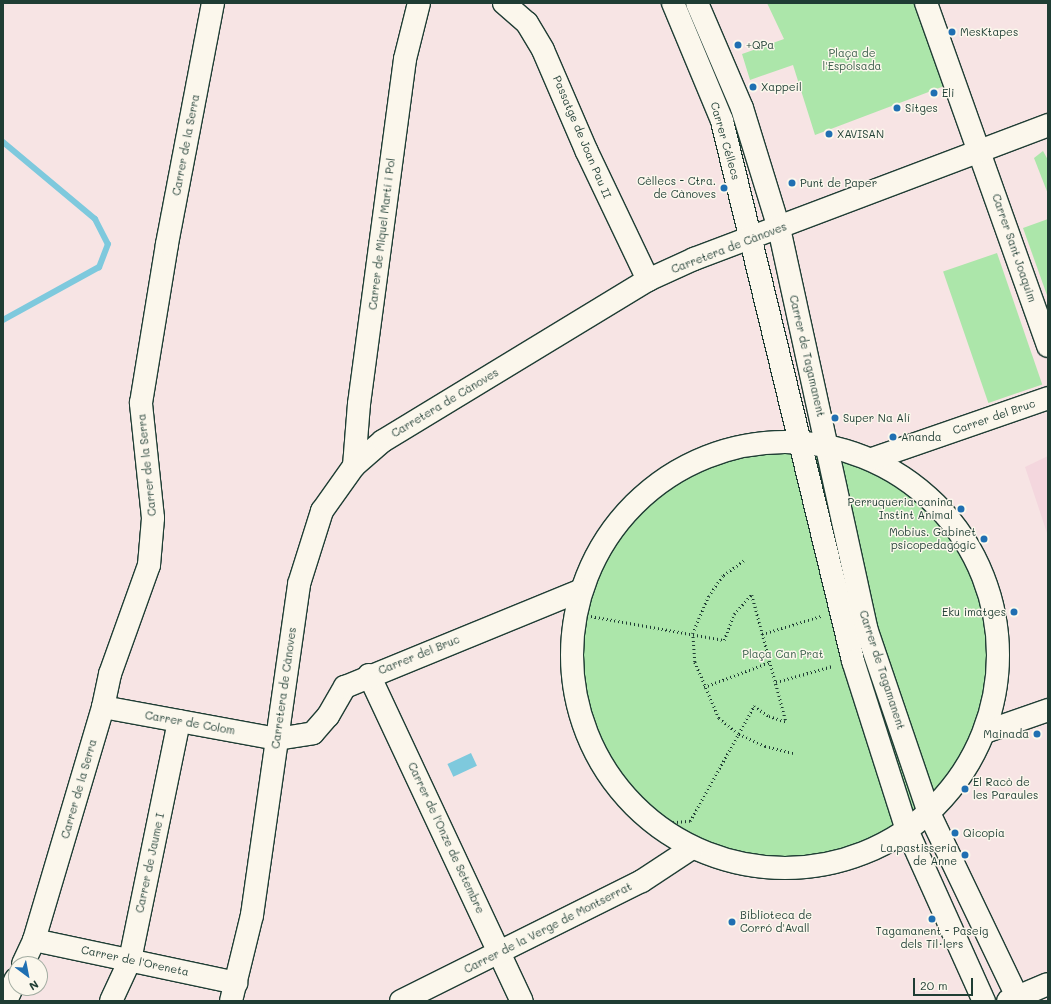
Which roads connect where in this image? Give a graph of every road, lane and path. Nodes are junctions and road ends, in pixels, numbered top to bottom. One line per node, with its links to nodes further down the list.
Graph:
1 (213, 3): 29 (street, Carrer de la Serra)
2 (419, 3): 17 (street, Carrer de Miquel Martí i Pol)
3 (504, 3): 11 (street, Passatge de Joan Pau II)
4 (673, 3): 10 (street, Carrer Céllecs)
5 (697, 3): 9 (street)
6 (926, 3): 8 (street, Carrer Sant Joaquim)
7 (1048, 125): 8 (street, Carretera de Cànoves)
8 (981, 151): 9 (street, Carretera de Cànoves); 12 (street, Carrer Sant Joaquim)
9 (779, 228): 10 (street, Carretera de Cànoves); 15 (street, Carrer de Tagamanent)
10 (751, 238): 11 (street, Carretera de Cànoves); 14 (street, Carrer de Tagamanent)
11 (648, 280): 17 (street, Carretera de Cànoves)
12 (1048, 346)
13 (1048, 398): 16 (street, Carrer del Bruc)
14 (798, 441): 15 (street); 19 (street); 20 (street, Carrer de Tagamanent)
15 (827, 444): 16 (street); 36 (street, Carrer de Tagamanent)
16 (872, 459): 32 (street)
17 (354, 466): 34 (street, Carretera de Cànoves)
18 (744, 561): 22 (path)
19 (581, 590): 21 (street); 26 (street, Carrer del Bruc)
20 (839, 611): 23 (path); 24 (street, Carrer de Tagamanent)
21 (575, 613): 22 (path); 37 (street)
22 (693, 633): 23 (path); 28 (path)
23 (762, 634): 25 (path)
24 (853, 661): 27 (path); 38 (street, Carrer de Tagamanent)
25 (770, 662): 27 (path); 28 (path)
26 (369, 675): 34 (street, Carrer del Bruc); 41 (street, Carrer de l'Onze de Setembre)
27 (776, 682): 33 (path)
28 (704, 687): 33 (path)
29 (103, 708): 31 (street, Carrer de Colom); 40 (street, Carrer de la Serra)
30 (1048, 710): 32 (street)
31 (179, 721): 34 (street, Carrer de Colom); 43 (street, Carrer de Jaume I)
32 (985, 732): 36 (street)
33 (739, 734): 35 (path); 37 (path)
34 (277, 739): 45 (street, Carretera de Cànoves)
35 (793, 754)
36 (929, 813): 38 (street); 46 (street, Carrer de Tagamanent)
37 (653, 824): 39 (street)
38 (907, 830): 39 (street); 50 (street, Carrer de Tagamanent)
39 (692, 848): 41 (street, Carrer de la Verge de Montserrat)
40 (34, 940): 42 (street, Carrer de la Serra); 43 (street, Carrer de l'Oreneta)
41 (500, 953): 48 (street, Carrer de la Verge de Montserrat); 49 (street, Carrer de l'Onze de Setembre)
42 (27, 956)
43 (130, 960): 45 (street, Carrer de l'Oreneta); 47 (street, Carrer de Jaume I)
44 (1048, 984): 46 (street)
45 (233, 992)
46 (1015, 1000)
47 (110, 1001)
48 (401, 1001)
49 (522, 1001)
50 (984, 1001)

